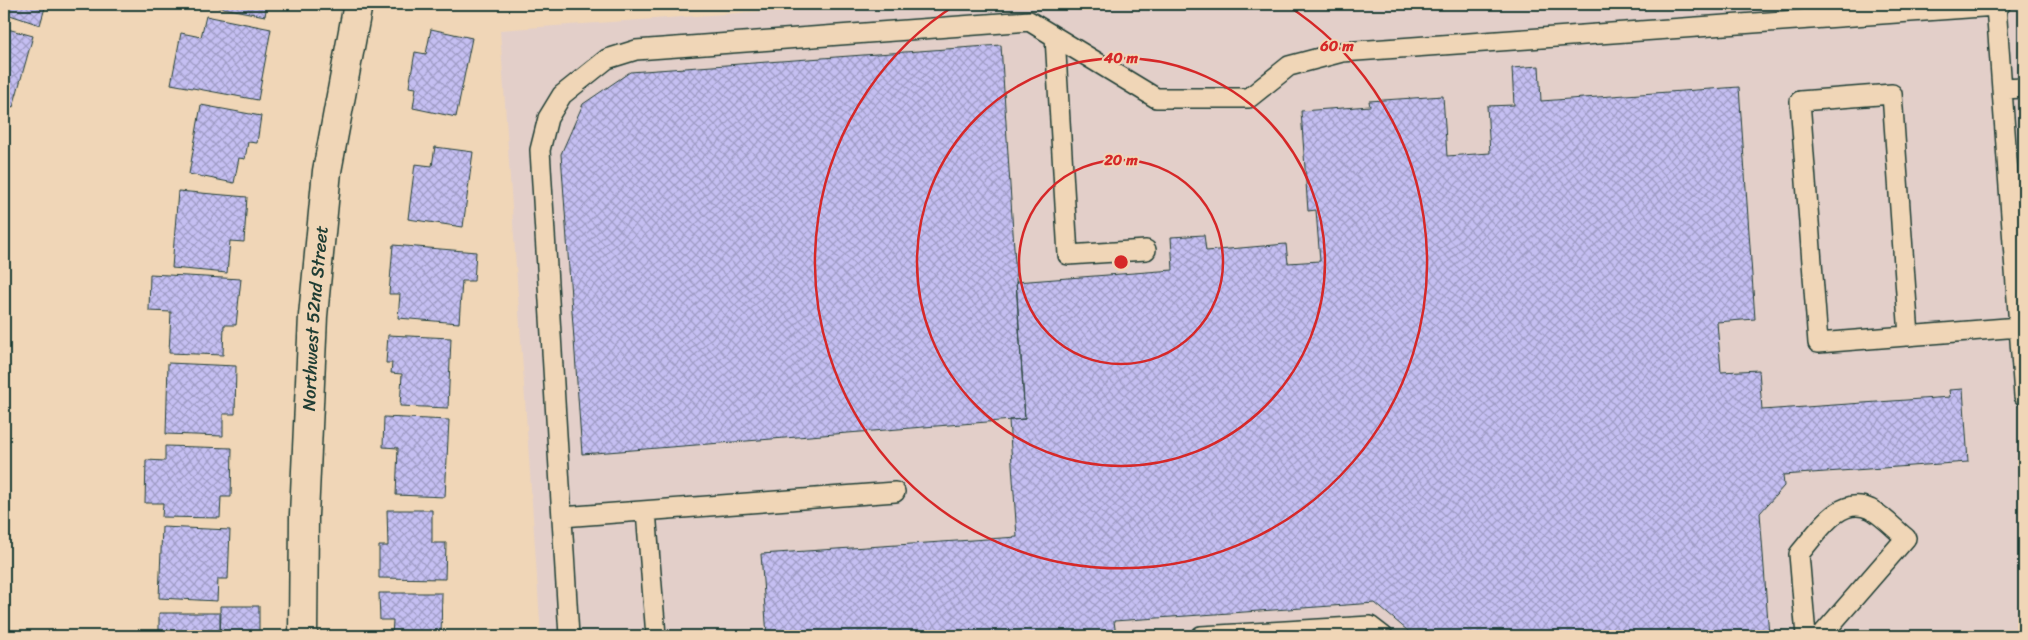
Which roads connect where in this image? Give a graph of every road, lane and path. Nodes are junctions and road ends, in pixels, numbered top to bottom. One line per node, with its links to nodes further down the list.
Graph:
1 (358, 4): 15 (street, Northwest 52nd Street)
2 (1998, 5): 3 (lane); 5 (lane)
3 (1056, 37): 7 (lane); 14 (lane)
4 (2024, 88): 5 (lane)
5 (2002, 89): 6 (lane)
6 (2016, 179): 8 (lane)
7 (1146, 250)
8 (2020, 275): 9 (lane)
9 (2020, 327): 10 (lane); 11 (lane)
10 (1909, 336): 10 (lane)
11 (2024, 396)
12 (895, 492): 13 (lane)
13 (646, 511): 14 (lane); 17 (lane)
14 (562, 516): 16 (lane)
15 (303, 636)
16 (569, 636)
17 (656, 636)
18 (1201, 636): 19 (lane)
19 (1382, 636)
20 (1806, 636): 21 (lane)
21 (1821, 636)

